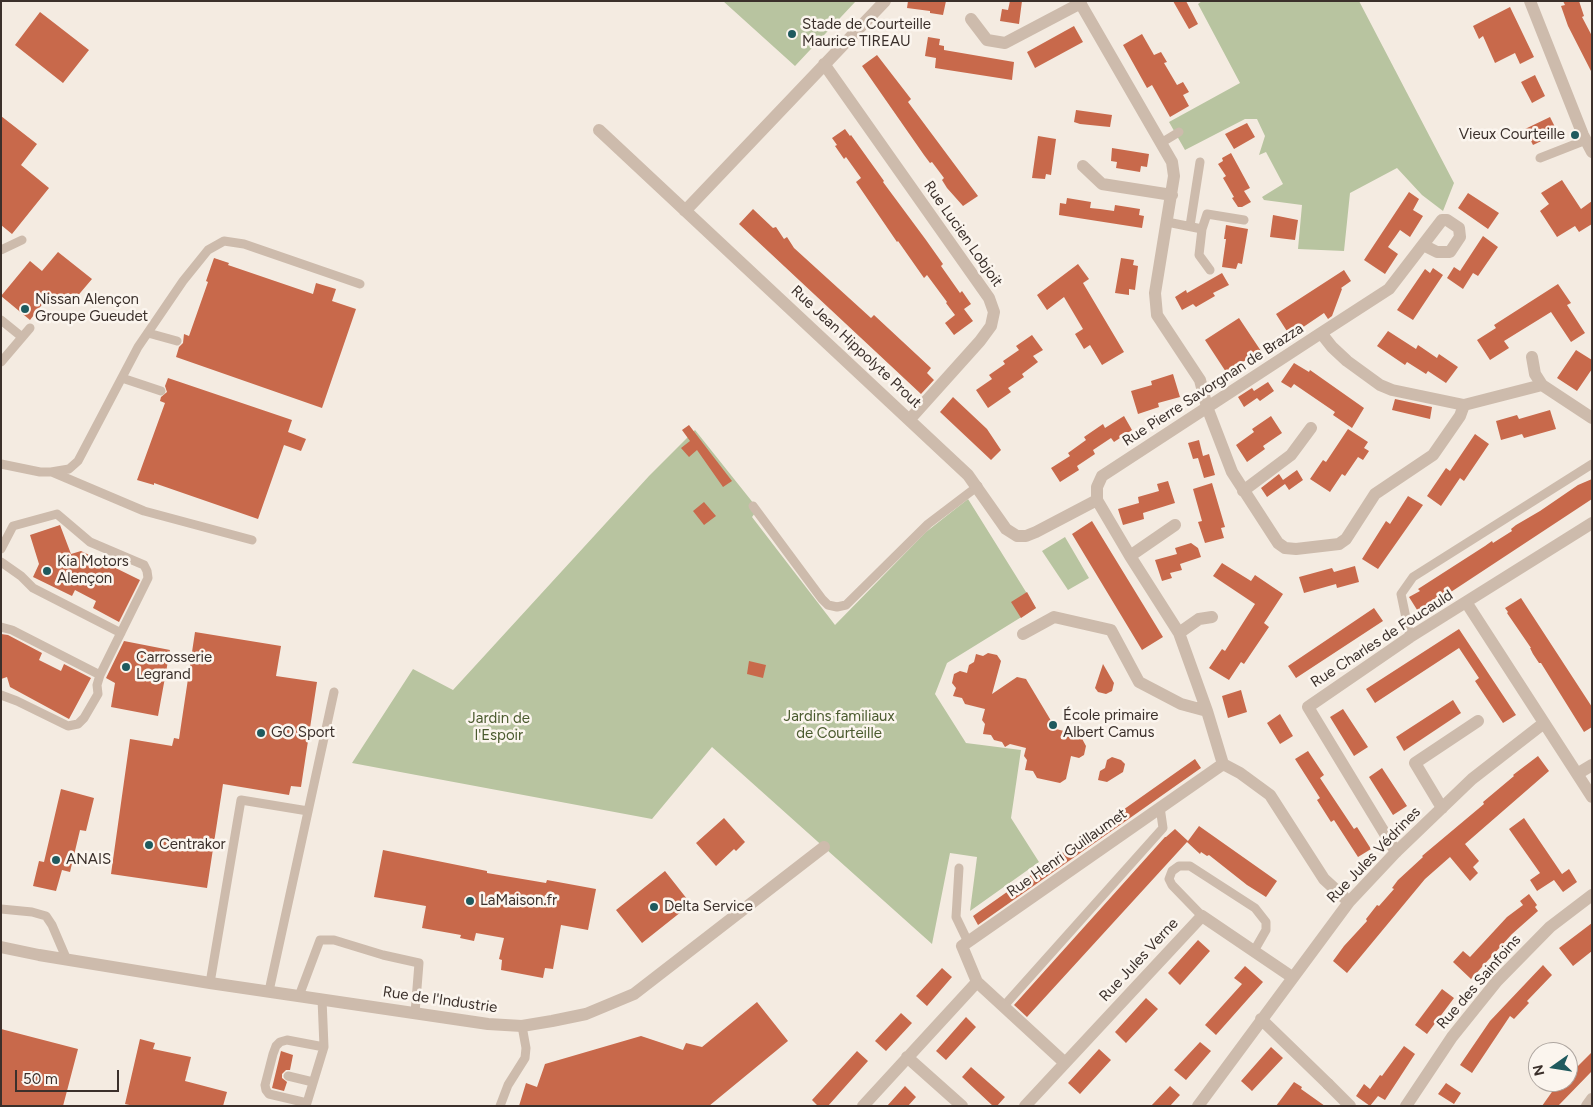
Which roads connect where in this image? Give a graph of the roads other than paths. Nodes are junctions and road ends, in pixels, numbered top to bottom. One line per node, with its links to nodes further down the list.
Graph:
1 (885, 1): 5 (street)
2 (1530, 1): 9 (street)
3 (1080, 2): 4 (street); 8 (street)
4 (971, 19)
5 (824, 64): 14 (street); 38 (street, Rue Lucien Lobjoit)
6 (599, 130): 14 (street, Rue Jean Hippolyte Prout)
7 (1179, 132): 8 (lane)
8 (1161, 143): 13 (street)
9 (1589, 146): 10 (lane)
10 (1540, 158)
11 (1200, 162): 17 (lane)
12 (1083, 166): 13 (street)
13 (1172, 195): 16 (street)
14 (685, 211): 38 (street, Rue Jean Hippolyte Prout)
15 (1244, 220): 18 (lane)
16 (1167, 222): 17 (lane); 36 (street)
17 (1190, 226): 18 (lane)
18 (1202, 229): 22 (lane)
19 (22, 240): 21 (lane)
20 (1423, 245): 27 (street)
21 (1, 250)
22 (1210, 270)
23 (360, 284): 26 (lane)
24 (1, 320): 28 (lane)
25 (30, 328): 28 (lane)
26 (148, 333): 29 (lane); 32 (lane)
27 (1322, 333): 35 (street, Rue Pierre Savorgnan de Brazza); 36 (street, Rue Pierre Savorgnan de Brazza)
28 (22, 337): 31 (lane)
29 (177, 341)
30 (1532, 357): 33 (street)
31 (1, 362)
32 (122, 378): 34 (lane); 42 (lane)
33 (1542, 385): 35 (street, Rue Pierre Savorgnan de Brazza); 37 (street)
34 (160, 391)
35 (1464, 405): 44 (street)
36 (1207, 407): 44 (street); 45 (street, Rue Pierre Savorgnan de Brazza)
37 (1592, 418)
38 (910, 419): 43 (street, Rue Jean Hippolyte Prout)
39 (1311, 428): 44 (street)
40 (1, 464): 42 (lane)
41 (1592, 464): 59 (lane)
42 (51, 472): 49 (lane)
43 (978, 486): 45 (street, Rue Jean Hippolyte Prout); 46 (lane)
44 (1243, 491)
45 (1097, 494): 51 (street)
46 (753, 506)
47 (1592, 523): 53 (street, Rue Charles de Foucauld)
48 (1175, 525): 51 (street)
49 (252, 540)
50 (1, 549): 56 (lane)
51 (1130, 556): 57 (street)
52 (1, 562): 56 (lane)
53 (1466, 602): 59 (street, Rue Charles de Foucauld); 65 (street)
54 (1212, 617): 57 (street)
55 (1, 627): 60 (lane)
56 (121, 632): 60 (lane)
57 (1179, 633): 63 (street)
58 (1022, 634): 63 (street)
59 (1410, 638): 74 (street, Rue Charles de Foucauld)
60 (100, 674): 62 (lane)
61 (334, 692): 72 (lane)
62 (1, 695)
63 (1207, 711): 66 (street)
64 (1478, 721): 71 (street)
65 (1544, 723): 68 (street); 71 (street, Rue Jules Védrines)
66 (1222, 764): 70 (street, Rue Henri Guillaumet); 77 (street)
67 (1592, 765): 68 (street)
68 (1577, 774): 69 (street)
69 (1592, 797)
70 (1160, 807): 80 (street, Rue Henri Guillaumet); 90 (lane)
71 (1442, 808): 74 (street, Rue Jules Védrines)
72 (308, 811): 86 (lane); 87 (lane)
73 (824, 847): 93 (street, Rue de l'Industrie)
74 (1396, 852): 77 (street, Rue Jules Védrines)
75 (959, 868): 80 (lane)
76 (1592, 895): 107 (street, Rue des Sainfoins)
77 (1349, 902): 84 (street, Rue Jules Védrines)
78 (1, 909): 83 (lane)
79 (1202, 916): 82 (street); 82 (lane); 96 (street, Rue Jules Verne)
80 (968, 942): 85 (street)
81 (1, 947): 83 (street, Rue de l'Industrie)
82 (1254, 951): 84 (street)
83 (67, 960): 86 (street, Rue de l'Industrie)
84 (1292, 976): 92 (street, Rue Jules Védrines)
85 (977, 982): 90 (street); 95 (street)
86 (210, 983): 87 (street, Rue de l'Industrie)
87 (269, 992): 88 (street, Rue de l'Industrie)
88 (299, 996): 89 (street, Rue de l'Industrie); 91 (lane)
89 (322, 999): 91 (street, Rue de l'Industrie); 94 (lane)
90 (1003, 1007): 96 (street)
91 (415, 1013): 93 (street, Rue de l'Industrie)
92 (1261, 1020): 105 (street, Rue Jules Védrines); 106 (street)
93 (522, 1026): 101 (lane)
94 (324, 1046): 98 (lane); 100 (lane)
95 (907, 1057): 102 (street); 103 (street)
96 (1065, 1063): 104 (street, Rue Jules Verne)
97 (288, 1076): 98 (lane)
98 (313, 1082): 100 (lane)
99 (1592, 1099): 108 (street)
100 (307, 1104)
101 (500, 1106)
102 (863, 1106)
103 (962, 1106)
104 (1025, 1106)
105 (1198, 1106)
106 (1350, 1106)
107 (1406, 1106)
108 (1587, 1106)

